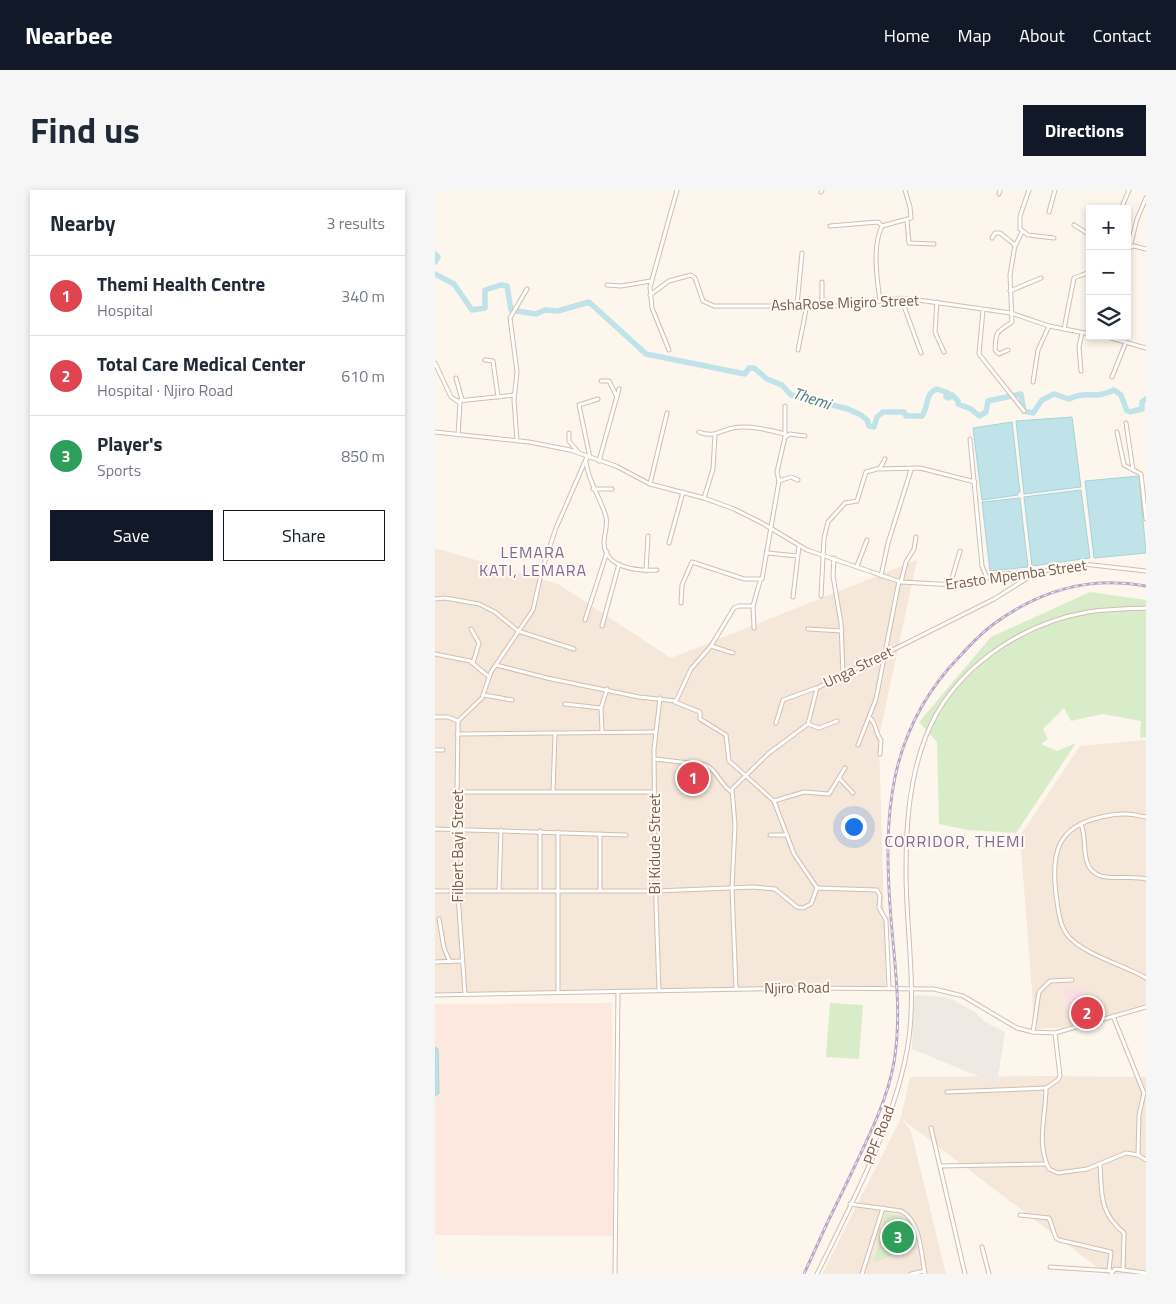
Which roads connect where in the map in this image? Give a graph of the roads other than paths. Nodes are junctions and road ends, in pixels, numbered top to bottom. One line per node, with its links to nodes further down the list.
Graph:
1 (677, 190): 25 (street)
2 (905, 190): 9 (street)
3 (1029, 190): 13 (street)
4 (1055, 190): 8 (street)
5 (1129, 190): 7 (street)
6 (1146, 198): 17 (street)
7 (1123, 205)
8 (1049, 212)
9 (907, 220): 12 (street); 18 (street)
10 (1074, 225): 14 (street)
11 (830, 226): 12 (street)
12 (882, 226): 32 (street)
13 (1022, 232): 16 (street); 19 (street)
14 (1086, 232)
15 (992, 238): 19 (street)
16 (1054, 238)
17 (1131, 240)
18 (934, 244)
19 (1015, 246): 29 (street)
20 (1131, 247): 21 (street)
21 (1146, 249)
22 (802, 253): 34 (street)
23 (1086, 274): 40 (street)
24 (1041, 278): 29 (street)
25 (651, 281): 27 (street); 30 (street)
26 (822, 282): 35 (street)
27 (607, 285)
28 (527, 290): 59 (street)
29 (1010, 291): 38 (street)
30 (650, 295): 34 (street, AshaRose Migiro Street); 46 (street)
31 (901, 298): 32 (street, AshaRose Migiro Street); 33 (street, AshaRose Migiro Street); 50 (street)
32 (880, 301): 35 (street, AshaRose Migiro Street)
33 (937, 302): 37 (street, AshaRose Migiro Street); 49 (street)
34 (797, 305): 36 (street, AshaRose Migiro Street)
35 (822, 305): 36 (street, AshaRose Migiro Street)
36 (807, 306): 47 (street)
37 (983, 310): 38 (street, AshaRose Migiro Street); 65 (street)
38 (1011, 313): 39 (street, AshaRose Migiro Street); 48 (street)
39 (1049, 326): 40 (street, AshaRose Migiro Street); 57 (street)
40 (1064, 329): 41 (street, AshaRose Migiro Street)
41 (1082, 333): 42 (street, AshaRose Migiro Street); 53 (street)
42 (1086, 334)
43 (1119, 340): 44 (street)
44 (1126, 342): 45 (street); 54 (street)
45 (1146, 348)
46 (669, 350)
47 (798, 350)
48 (1008, 350)
49 (944, 352)
50 (921, 353)
51 (485, 360): 61 (street)
52 (435, 363): 63 (street)
53 (1081, 371)
54 (1111, 377)
55 (457, 378): 63 (street)
56 (601, 381): 60 (street)
57 (1033, 382)
58 (619, 389): 60 (street)
59 (514, 395): 61 (street); 77 (street)
60 (617, 395): 81 (street)
61 (498, 397): 63 (street)
62 (598, 399): 79 (street)
63 (460, 401): 72 (street)
64 (785, 406): 74 (street)
65 (1024, 411)
66 (667, 413): 89 (street)
67 (1126, 423): 84 (street)
68 (435, 432): 72 (street, Erasto Mpemba Street)
69 (699, 432): 73 (street)
70 (1117, 432): 84 (street)
71 (569, 433): 78 (street)
72 (458, 435): 77 (street, Erasto Mpemba Street)
73 (715, 436): 74 (street); 93 (street)
74 (785, 436): 75 (street); 87 (street)
75 (805, 436)
76 (970, 439): 88 (street)
77 (517, 441): 78 (street, Erasto Mpemba Street)
78 (578, 453): 79 (street, Erasto Mpemba Street)
79 (588, 458): 81 (street, Erasto Mpemba Street); 90 (street); 130 (street)
80 (885, 459): 82 (street)
81 (599, 461): 89 (street, Erasto Mpemba Street)
82 (879, 468): 83 (street); 104 (street)
83 (911, 470): 88 (street); 113 (street)
84 (1133, 470): 86 (street)
85 (798, 480): 87 (street)
86 (1144, 480): 94 (street)
87 (779, 481): 95 (street)
88 (975, 482): 114 (street)
89 (650, 484): 92 (street, Erasto Mpemba Street)
90 (593, 489): 91 (street); 102 (street)
91 (613, 489)
92 (683, 492): 93 (street, Erasto Mpemba Street); 99 (street)
93 (704, 498): 95 (street, Erasto Mpemba Street)
94 (1146, 519)
95 (771, 529): 100 (street, Erasto Mpemba Street); 103 (street)
96 (648, 536): 110 (street)
97 (916, 537): 116 (street)
98 (867, 540): 108 (street)
99 (669, 543)
100 (799, 546): 104 (street, Erasto Mpemba Street); 105 (street)
101 (960, 551): 117 (street)
102 (607, 552): 107 (street); 124 (street)
103 (768, 553): 105 (street); 115 (street)
104 (824, 555): 106 (street, Erasto Mpemba Street); 118 (street)
105 (797, 556): 119 (street)
106 (834, 558): 108 (street, Erasto Mpemba Street); 129 (street)
107 (619, 564): 110 (street); 125 (street)
108 (857, 566): 113 (street, Erasto Mpemba Street)
109 (657, 570): 110 (street)
110 (646, 571)
111 (1146, 571): 112 (street, Erasto Mpemba Street)
112 (1038, 572): 114 (street, Erasto Mpemba Street); 134 (street, Unga Street)
113 (881, 576): 116 (street, Erasto Mpemba Street)
114 (987, 578): 117 (street, Erasto Mpemba Street)
115 (760, 580): 121 (street); 122 (street)
116 (900, 582): 117 (street, Erasto Mpemba Street); 134 (street)
117 (951, 585)
118 (821, 596)
119 (793, 597)
120 (435, 599): 130 (street)
121 (681, 603)
122 (753, 606): 126 (street); 131 (street)
123 (1146, 608): 200 (street, PPF Road)
124 (585, 620)
125 (603, 626)
126 (754, 628)
127 (471, 629): 136 (street)
128 (808, 629): 129 (street)
129 (842, 631): 138 (street)
130 (519, 632): 132 (street); 137 (street)
131 (711, 646): 133 (street); 145 (street)
132 (575, 649)
133 (733, 653)
134 (885, 653): 138 (street, Unga Street); 149 (street)
135 (435, 654): 136 (street)
136 (473, 663): 139 (street)
137 (496, 665): 139 (street); 141 (street)
138 (843, 675): 140 (street, Unga Street)
139 (489, 677): 142 (street)
140 (817, 688): 152 (street); 153 (street, Unga Street)
141 (607, 689): 143 (street); 147 (street)
142 (484, 695): 144 (street); 150 (street)
143 (660, 698): 145 (street); 155 (street, Bi Kidude Street)
144 (512, 700)
145 (673, 701): 164 (street)
146 (565, 704): 147 (street)
147 (601, 708): 154 (street)
148 (435, 717): 150 (street)
149 (870, 718): 158 (street); 161 (street)
150 (458, 721): 156 (street, Filbert Bayi Street)
151 (837, 721): 153 (street)
152 (776, 723)
153 (808, 724): 164 (street)
154 (602, 731): 155 (street); 157 (street)
155 (655, 732): 162 (street, Bi Kidude Street)
156 (457, 734): 157 (street); 167 (street, Filbert Bayi Street)
157 (555, 734): 166 (street)
158 (858, 745)
159 (435, 750): 160 (street)
160 (443, 750)
161 (880, 754)
162 (655, 759): 168 (street, Bi Kidude Street); 169 (street)
163 (845, 768): 165 (street)
164 (748, 776): 169 (street); 171 (street)
165 (839, 778): 170 (street); 171 (street)
166 (553, 790): 167 (street); 168 (street)
167 (457, 792): 175 (street, Filbert Bayi Street)
168 (655, 792): 192 (street, Bi Kidude Street)
169 (732, 792): 184 (street)
170 (853, 793)
171 (774, 801): 182 (street)
172 (1146, 818): 173 (street)
173 (1081, 824): 183 (street); 197 (street)
174 (435, 829): 175 (street)
175 (456, 829): 176 (street); 188 (street, Filbert Bayi Street)
176 (501, 830): 177 (street); 186 (street)
177 (540, 831): 178 (street); 189 (street)
178 (558, 832): 179 (street); 190 (street)
179 (600, 834): 180 (street); 191 (street)
180 (626, 835)
181 (770, 835): 182 (street)
182 (787, 835): 185 (street)
183 (1146, 879)
184 (732, 888): 185 (street); 192 (street); 201 (street)
185 (817, 888): 199 (street)
186 (499, 890): 188 (street); 189 (street)
187 (435, 891): 188 (street)
188 (457, 891): 194 (street, Filbert Bayi Street)
189 (540, 891): 190 (street)
190 (559, 891): 191 (street); 204 (street)
191 (600, 891): 192 (street)
192 (655, 891): 202 (street, Bi Kidude Street)
193 (439, 919): 196 (street)
194 (461, 961): 196 (street); 205 (street, Filbert Bayi Street)
195 (435, 962): 196 (street)
196 (450, 962)
197 (1146, 978)
198 (1072, 980): 209 (street)
199 (889, 987): 200 (street, Njiro Road); 201 (street, Njiro Road)
200 (910, 988): 209 (street, Njiro Road); 219 (street, PPF Road)
201 (737, 989): 202 (street, Njiro Road)
202 (659, 990): 203 (street, Njiro Road)
203 (618, 991): 204 (street, Njiro Road); 228 (street)
204 (558, 992): 205 (street, Njiro Road)
205 (465, 994): 206 (street, Njiro Road)
206 (435, 995)
207 (1146, 1007): 208 (street, Njiro Road)
208 (1113, 1016): 210 (street, Njiro Road); 214 (street)
209 (1033, 1032): 210 (street, Njiro Road)
210 (1055, 1033): 211 (street)
211 (1046, 1088): 212 (street); 216 (street)
212 (947, 1092)
213 (931, 1128): 218 (street)
214 (1138, 1155): 215 (street); 217 (street)
215 (1146, 1160)
216 (1047, 1164): 217 (street); 218 (street)
217 (1100, 1165): 224 (street)
218 (939, 1166): 232 (street)
219 (850, 1204): 220 (street); 229 (street, PPF Road)
220 (883, 1208): 226 (street); 230 (street)
221 (1020, 1215): 225 (street)
222 (982, 1247): 233 (street)
223 (1051, 1267): 225 (street)
224 (1123, 1270): 225 (street); 227 (street)
225 (1111, 1272)
226 (925, 1273): 231 (street)
227 (1146, 1273)
228 (615, 1274)
229 (817, 1274)
230 (862, 1274)
231 (911, 1274)
232 (965, 1274)
233 (989, 1274)

